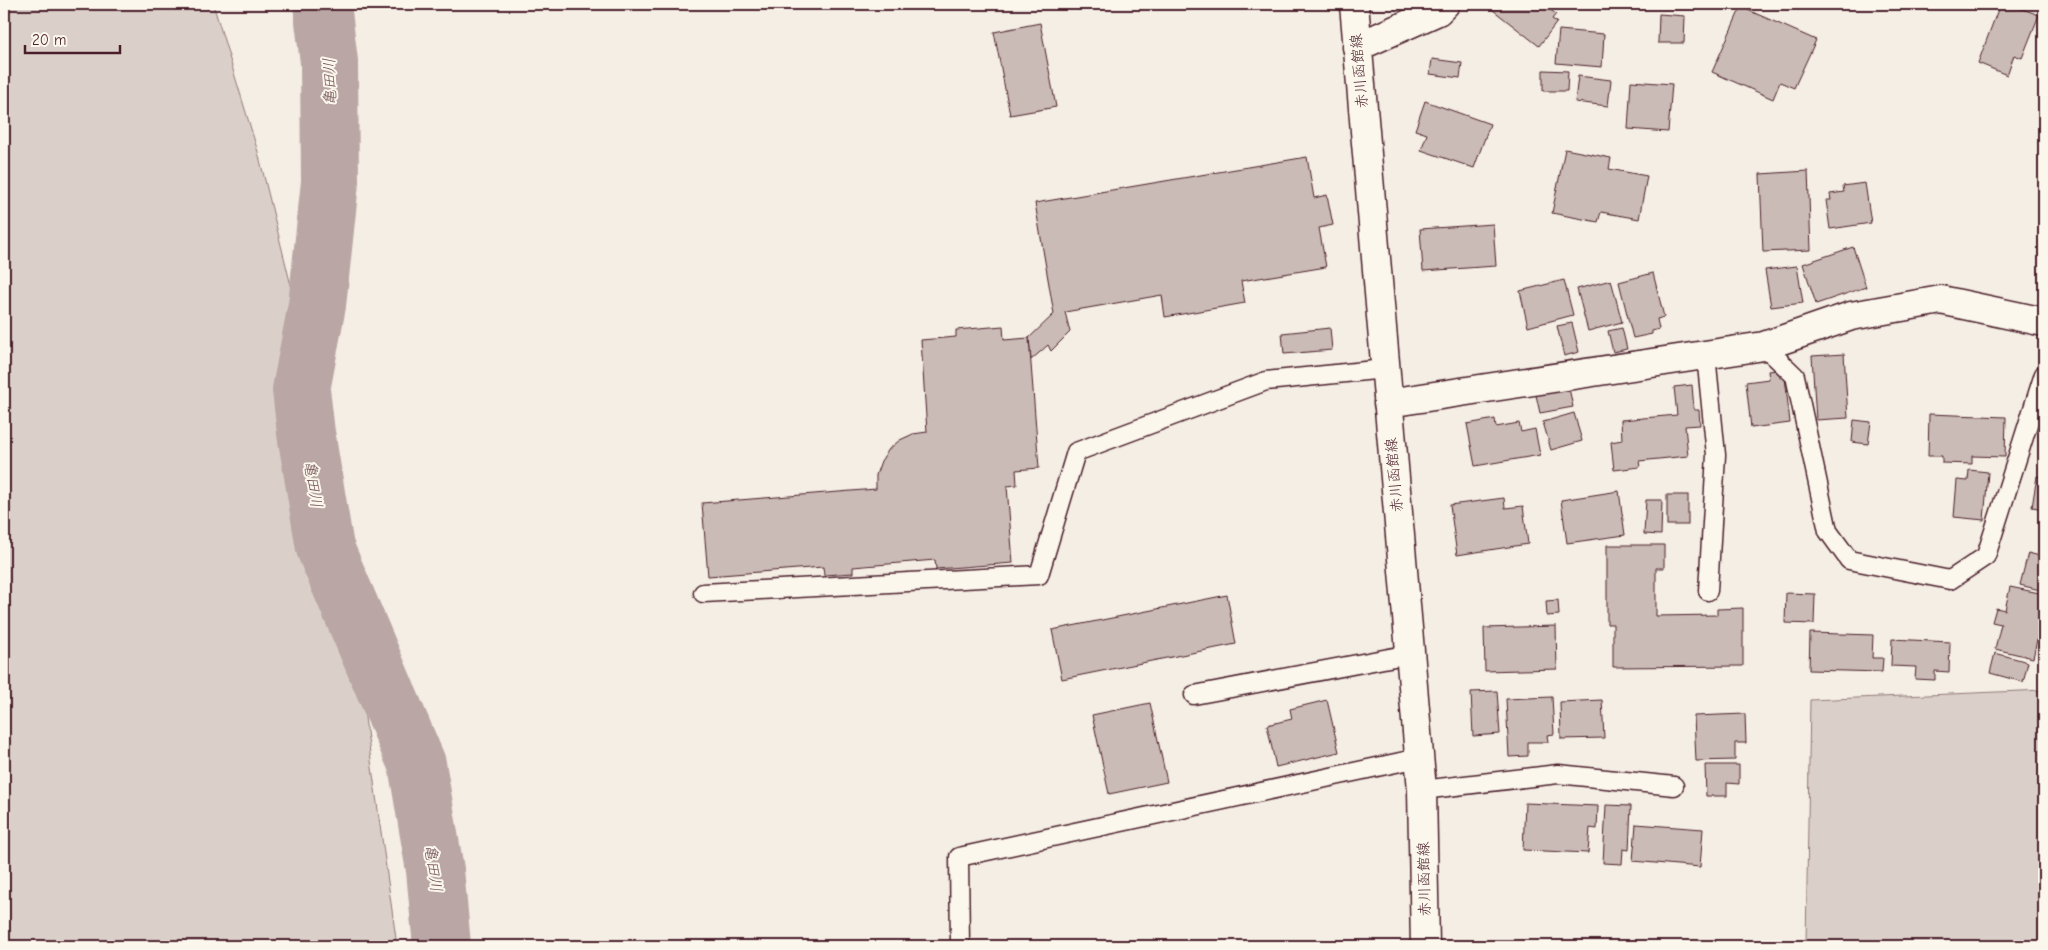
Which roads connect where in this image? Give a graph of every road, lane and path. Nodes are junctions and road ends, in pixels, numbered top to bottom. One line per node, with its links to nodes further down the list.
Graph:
1 (1354, 4): 3 (main road, 赤川函館線)
2 (1445, 4): 3 (main road)
3 (1357, 47): 7 (main road, 赤川函館線)
4 (2044, 322): 5 (main road)
5 (1764, 346): 6 (main road); 8 (lane)
6 (1706, 355): 9 (main road); 10 (lane)
7 (1385, 369): 9 (main road, 赤川函館線); 11 (lane)
8 (2044, 374)
9 (1388, 404): 12 (main road, 赤川函館線)
10 (1708, 591)
11 (703, 594)
12 (1410, 654): 13 (lane); 14 (main road, 赤川函館線)
13 (1194, 696)
14 (1419, 758): 16 (main road, 赤川函館線); 17 (lane)
15 (1674, 786): 16 (lane)
16 (1422, 790): 18 (main road, 赤川函館線)
17 (960, 946)
18 (1425, 946)

